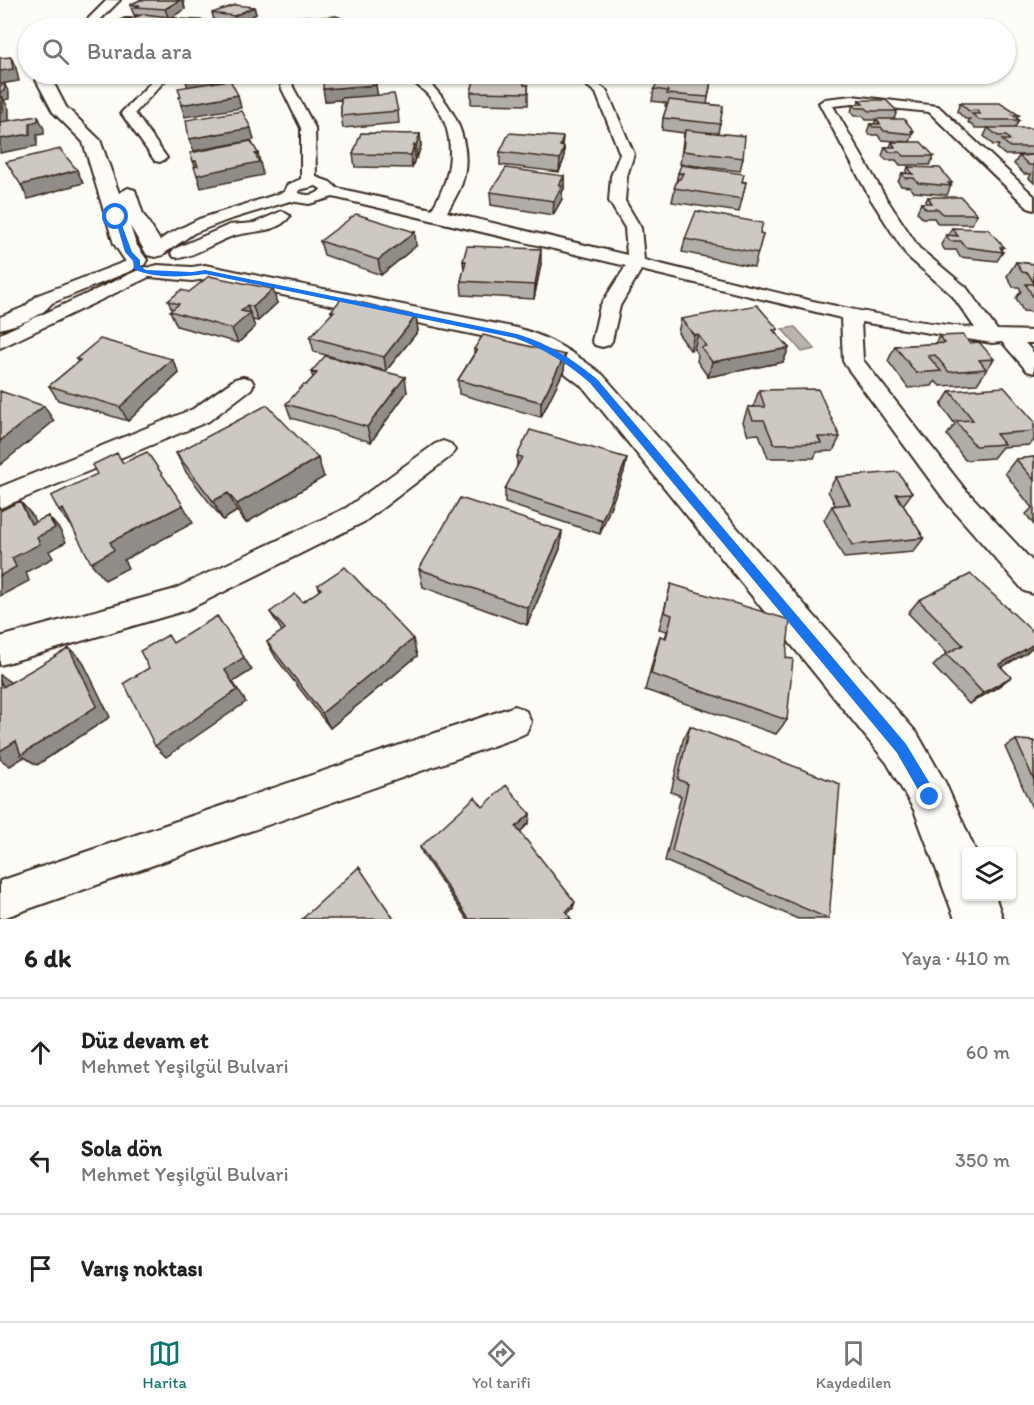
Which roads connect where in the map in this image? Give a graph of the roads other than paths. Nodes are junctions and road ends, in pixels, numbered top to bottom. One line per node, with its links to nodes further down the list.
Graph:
1 (105, 0): 3 (main road)
2 (114, 0): 4 (main road)
3 (86, 18)
4 (95, 18)
5 (46, 84): 18 (main road)
6 (58, 84): 18 (main road)
7 (156, 84): 11 (street)
8 (286, 84): 12 (street)
9 (423, 84): 17 (street)
10 (591, 84): 19 (street)
11 (160, 158)
12 (309, 182): 13 (street); 14 (street)
13 (329, 191): 15 (street); 17 (street)
14 (291, 195): 15 (street); 18 (street)
15 (309, 200): 18 (street)
16 (1034, 205): 22 (street)
17 (438, 213): 19 (street)
18 (162, 261): 21 (street); 25 (street); 33 (main road)
19 (636, 264): 20 (street); 24 (street)
20 (851, 315): 22 (street); 30 (street)
21 (0, 321)
22 (1000, 337): 23 (street); 26 (street)
23 (1034, 337)
24 (602, 341)
25 (0, 342)
26 (1034, 366)
27 (243, 384): 29 (street)
28 (443, 450): 31 (street)
29 (0, 498)
30 (1034, 582)
31 (0, 651)
32 (515, 722): 34 (street)
33 (962, 874)
34 (0, 900)
35 (972, 901): 36 (main road)
36 (979, 919)

